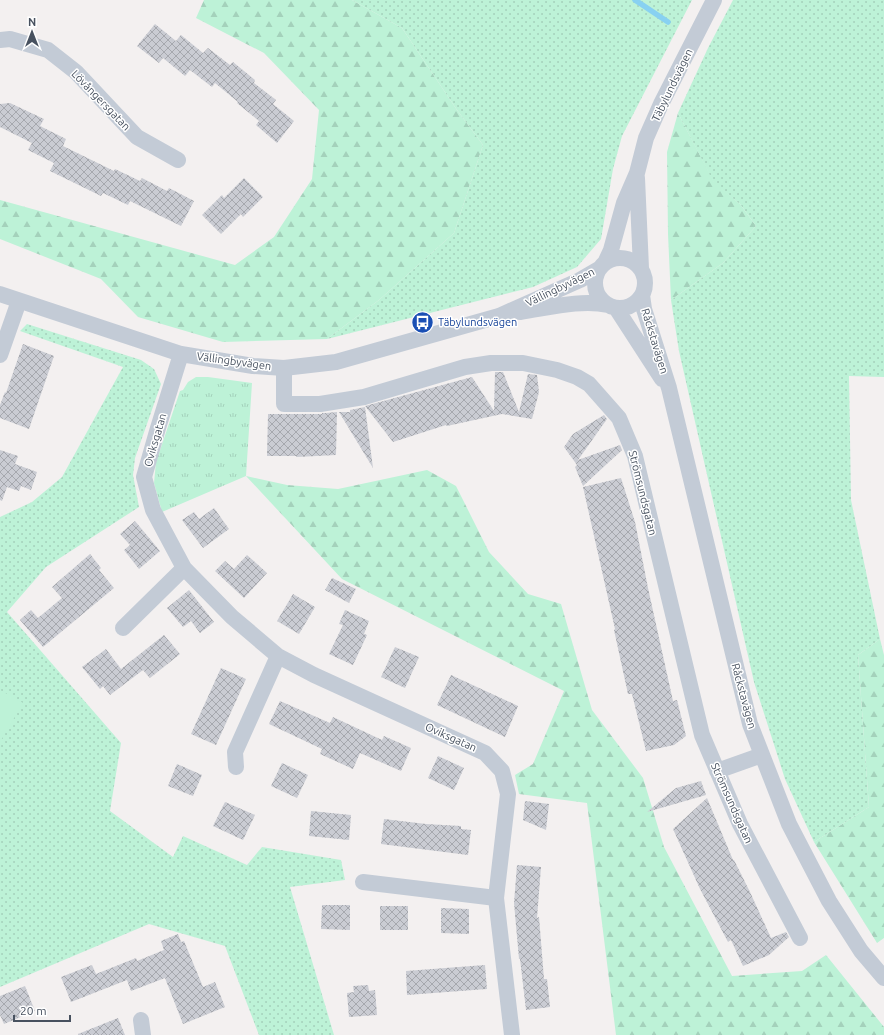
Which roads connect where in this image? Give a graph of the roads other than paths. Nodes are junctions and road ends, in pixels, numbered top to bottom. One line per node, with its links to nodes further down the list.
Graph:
1 (714, 0): 4 (street, Täbylundsvägen)
2 (0, 40): 3 (street, Lövångersgatan)
3 (178, 160)
4 (637, 173): 5 (street, Täbylundsvägen); 6 (street, Täbylundsvägen)
5 (602, 266): 6 (street); 10 (street); 11 (street, Vällingbyvägen)
6 (641, 268): 8 (street)
7 (0, 294): 9 (street, Vällingbyvägen)
8 (642, 295): 10 (street); 15 (street, Råckstavägen)
9 (19, 301): 12 (street, Vällingbyvägen); 13 (street)
10 (612, 306): 11 (street, Vällingbyvägen); 15 (street, Råckstavägen)
11 (499, 316): 14 (street, Vällingbyvägen)
12 (181, 354): 14 (street, Vällingbyvägen); 16 (street, Oviksgatan)
13 (0, 355)
14 (284, 368): 21 (street, Strömsundsgatan)
15 (669, 388): 19 (street, Råckstavägen)
16 (184, 568): 17 (street); 18 (street, Oviksgatan)
17 (123, 628)
18 (278, 656): 20 (street); 23 (street, Oviksgatan)
19 (762, 755): 21 (street); 25 (street, Råckstavägen)
20 (236, 767)
21 (717, 771): 24 (street, Strömsundsgatan)
22 (363, 882): 23 (street)
23 (496, 898): 26 (street, Oviksgatan)
24 (800, 938)
25 (884, 978)
26 (512, 1035)

